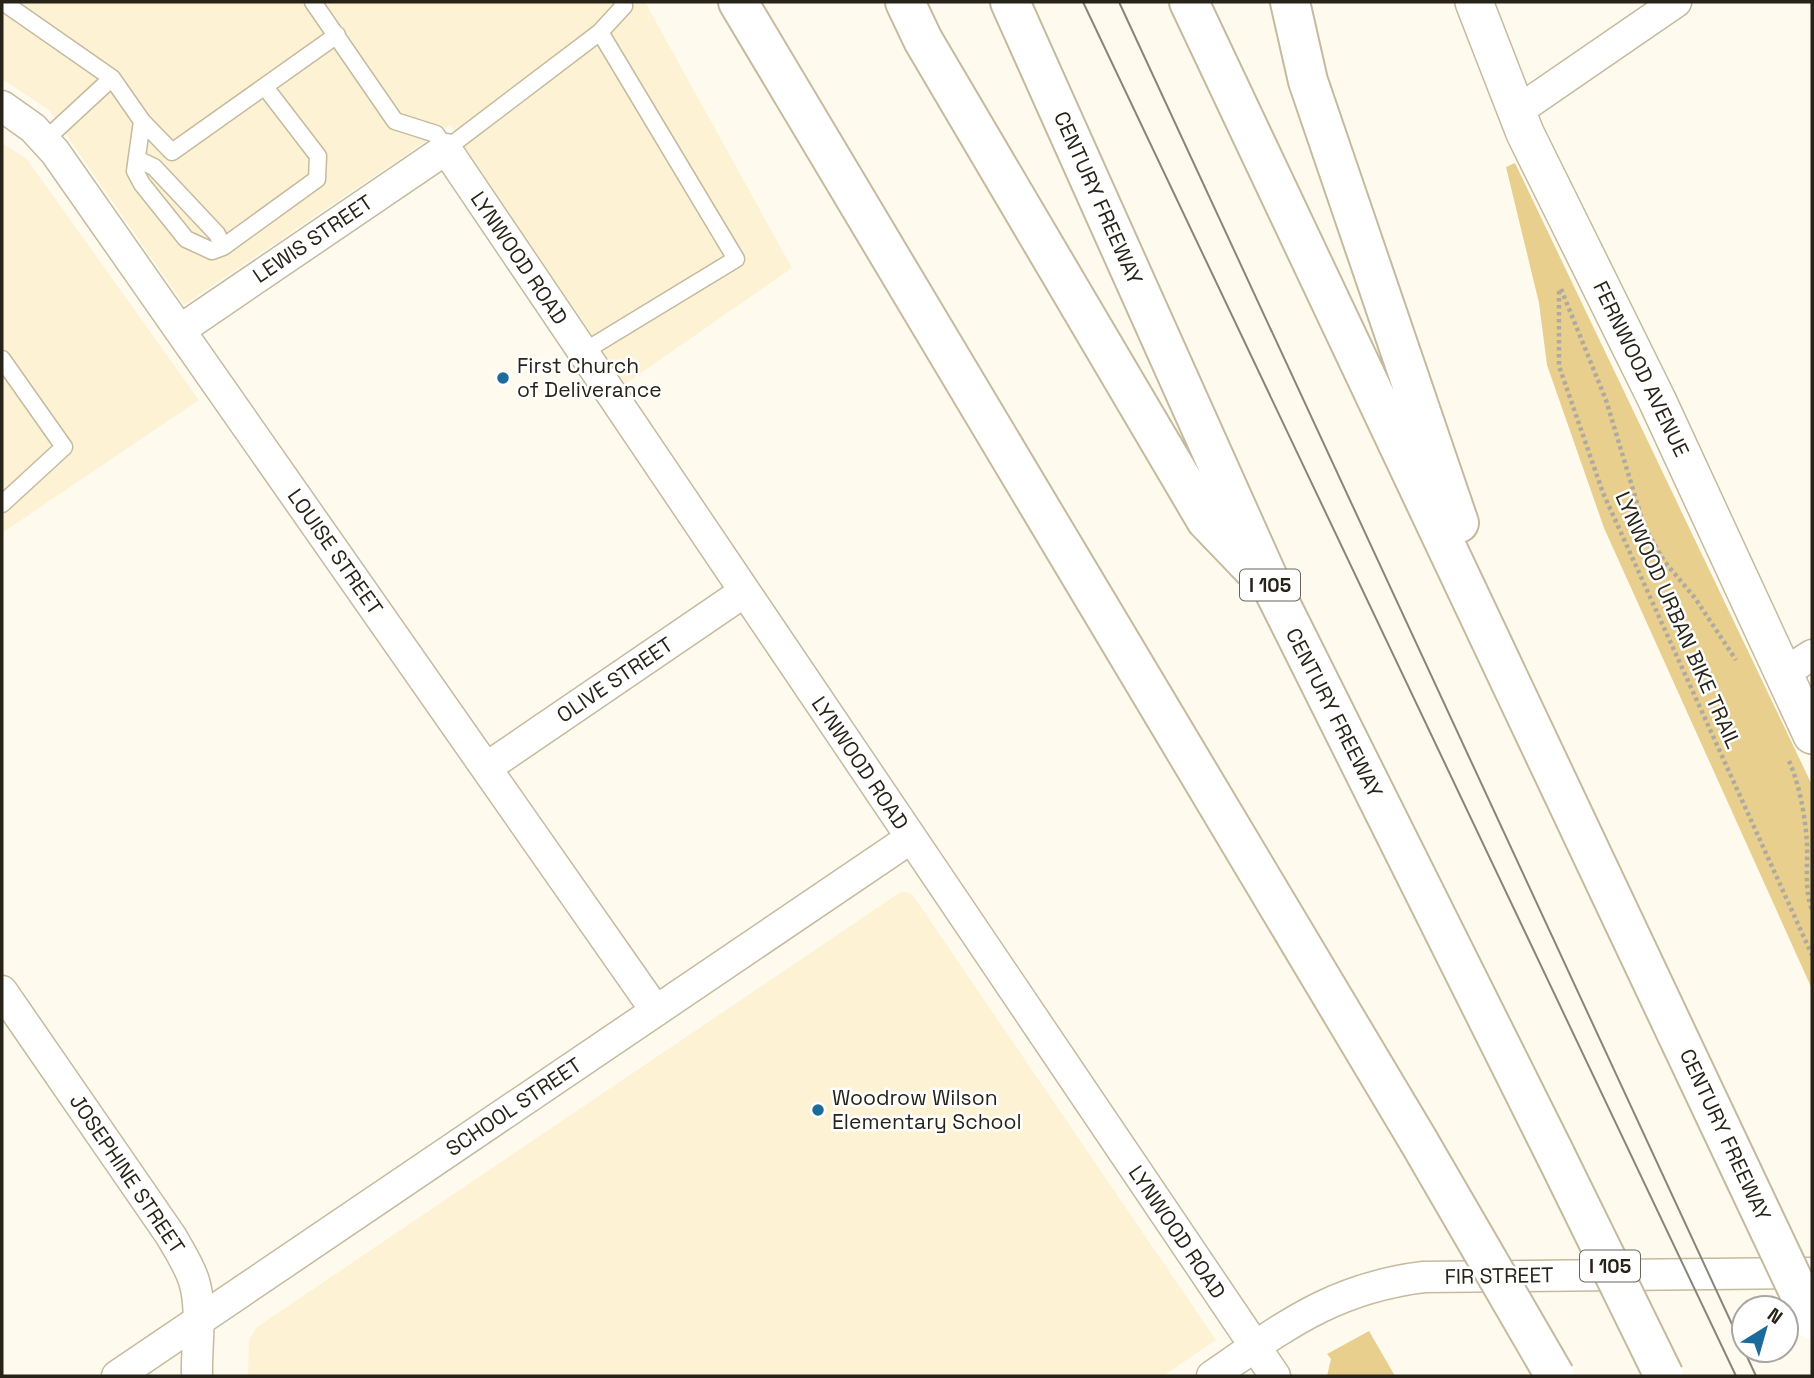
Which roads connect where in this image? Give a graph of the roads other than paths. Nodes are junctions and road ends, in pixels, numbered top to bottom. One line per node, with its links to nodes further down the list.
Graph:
1 (3, 2): 13 (lane)
2 (313, 2): 12 (lane)
3 (622, 2): 11 (lane)
4 (738, 2): 43 (highway, bridge)
5 (905, 2): 26 (highway)
6 (1010, 2): 26 (highway, CENTURY FREEWAY / I 105)
7 (1189, 2): 29 (highway, CENTURY FREEWAY)
8 (1290, 2): 29 (highway)
9 (1474, 2): 16 (street, FERNWOOD AVENUE)
10 (1675, 2): 16 (street)
11 (600, 32): 19 (lane); 23 (lane)
12 (337, 35): 14 (lane); 19 (lane)
13 (112, 78): 17 (lane); 18 (lane)
14 (265, 87): 17 (lane); 21 (lane)
15 (3, 109): 18 (street, LOUISE STREET)
16 (1516, 112): 28 (street, FERNWOOD AVENUE)
17 (142, 121): 20 (lane)
18 (45, 140): 22 (street, LOUISE STREET)
19 (446, 149): 22 (street, LEWIS STREET); 23 (street, LYNWOOD ROAD)
20 (137, 159): 21 (lane); 21 (lane)
21 (223, 247)
22 (180, 330): 31 (street, LOUISE STREET)
23 (583, 352): 27 (street, LYNWOOD ROAD)
24 (2, 359): 25 (lane)
25 (2, 504)
26 (1273, 591): 44 (highway, CENTURY FREEWAY / I 105, bridge)
27 (744, 592): 31 (street, OLIVE STREET); 32 (street, LYNWOOD ROAD)
28 (1798, 664): 30 (street, FERNWOOD AVENUE)
29 (1521, 704): 36 (highway, CENTURY FREEWAY, bridge)
30 (1799, 744)
31 (486, 768): 34 (street, LOUISE STREET)
32 (911, 838): 34 (street, SCHOOL STREET); 38 (street, LYNWOOD ROAD)
33 (2, 991): 37 (street, JOSEPHINE STREET)
34 (656, 1011): 37 (street, SCHOOL STREET)
35 (1812, 1273): 38 (street, FIR STREET)
36 (1812, 1320)
37 (198, 1322): 39 (street, SCHOOL STREET); 40 (street, JOSEPHINE STREET)
38 (1255, 1347): 41 (street, FIR STREET); 42 (street, LYNWOOD ROAD)
39 (117, 1376)
40 (197, 1376)
41 (1212, 1376)
42 (1275, 1376)
43 (1555, 1376)
44 (1664, 1376)

